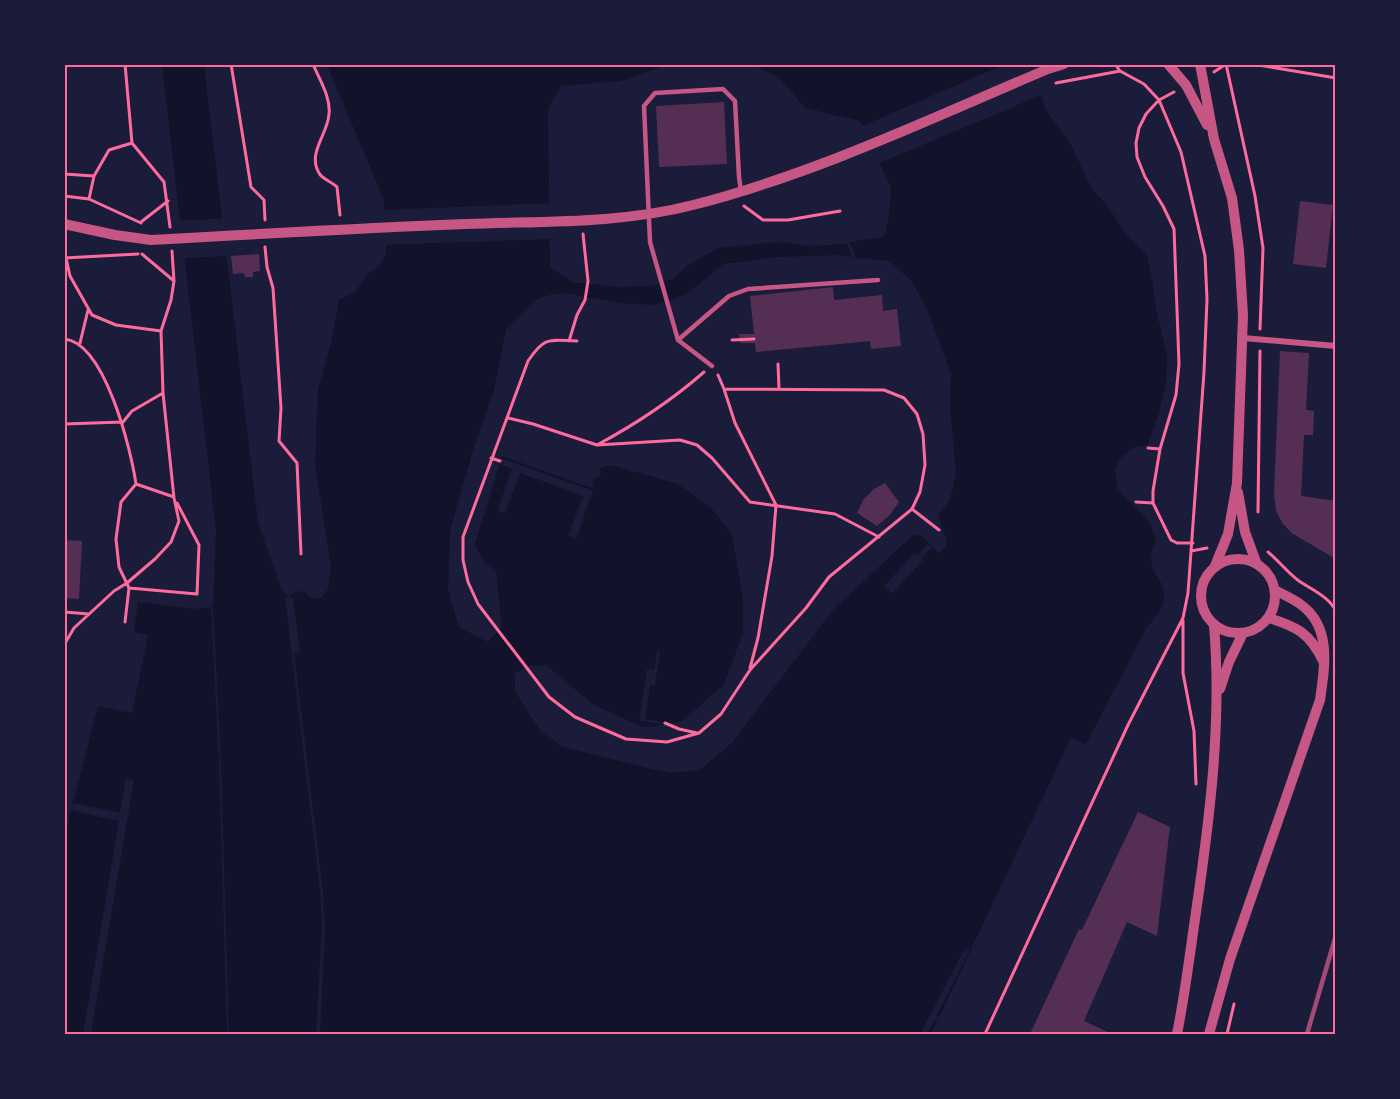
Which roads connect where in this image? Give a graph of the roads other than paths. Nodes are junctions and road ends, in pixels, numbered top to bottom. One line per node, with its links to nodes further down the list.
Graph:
1 (1064, 64): 4 (street)
2 (1168, 64): 5 (street)
3 (1200, 64): 5 (street)
4 (1052, 67): 6 (street)
5 (1214, 139): 10 (street)
6 (741, 191): 7 (street); 7 (lane)
7 (649, 214): 8 (street); 11 (lane)
8 (64, 224)
9 (878, 279): 11 (lane)
10 (1243, 338): 12 (street); 14 (street)
11 (678, 340): 13 (lane)
12 (1335, 346)
13 (712, 366)
14 (1237, 483): 15 (street); 16 (street)
15 (1256, 562): 16 (street); 17 (street)
16 (1215, 566): 19 (street)
17 (1275, 590): 18 (street); 21 (street)
18 (1269, 618): 20 (street); 21 (street)
19 (1214, 625): 20 (street); 22 (street)
20 (1243, 633): 22 (street)
21 (1325, 666): 24 (street)
22 (1218, 698): 23 (street)
23 (1177, 1035)
24 (1209, 1035)

